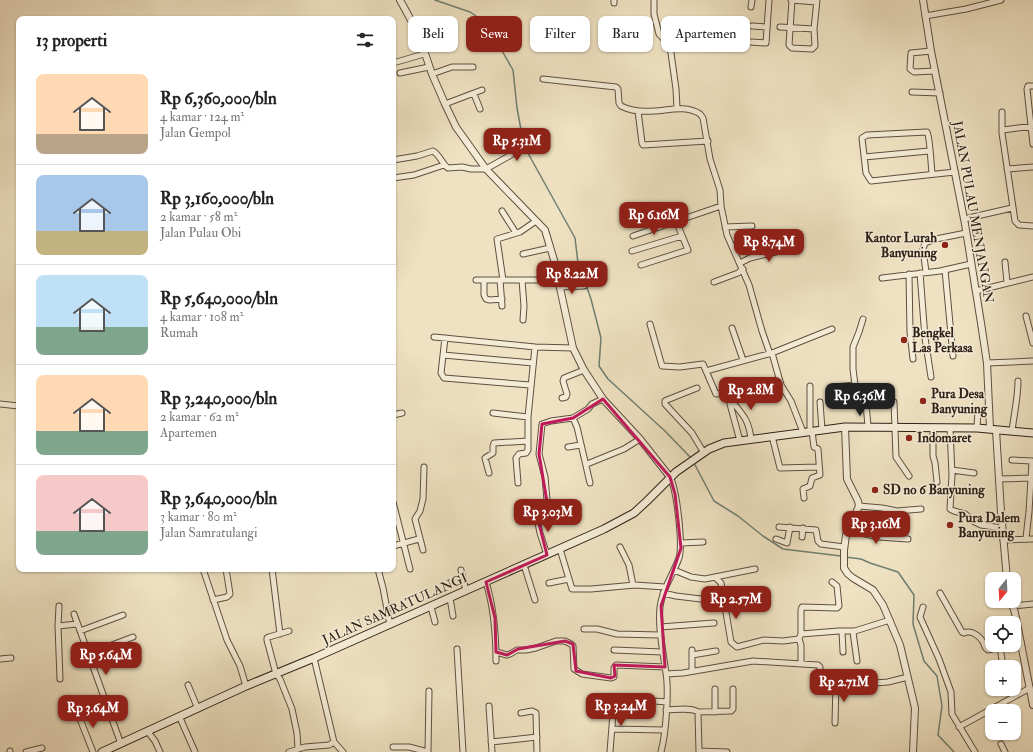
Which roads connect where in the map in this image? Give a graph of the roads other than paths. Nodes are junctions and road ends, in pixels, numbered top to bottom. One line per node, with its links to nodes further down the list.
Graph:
1 (400, 0): 20 (street)
2 (654, 0): 16 (street)
3 (752, 0): 9 (street)
4 (769, 0): 12 (street)
5 (791, 0): 8 (street); 14 (street)
6 (923, 0): 10 (street, JALAN PULAU MENJANGAN)
7 (1002, 0): 10 (street)
8 (817, 1): 15 (street)
9 (751, 7)
10 (925, 16): 18 (street, JALAN PULAU MENJANGAN)
11 (752, 26): 12 (street)
12 (767, 27): 17 (street)
13 (780, 27): 14 (street)
14 (790, 28): 15 (street); 15 (street)
15 (814, 29)
16 (661, 36)
17 (750, 42)
18 (931, 51): 24 (street, JALAN PULAU MENJANGAN); 24 (street)
19 (671, 52): 35 (street)
20 (424, 54): 21 (street); 22 (street)
21 (396, 62)
22 (429, 67): 25 (street); 26 (street)
23 (473, 67): 26 (street)
24 (935, 71): 31 (street, JALAN PULAU MENJANGAN)
25 (400, 73)
26 (432, 74): 33 (street)
27 (543, 79): 37 (street)
28 (1033, 86): 34 (street)
29 (482, 90): 32 (street)
30 (912, 92): 31 (street)
31 (940, 93): 51 (street, JALAN PULAU MENJANGAN)
32 (474, 94): 33 (street); 36 (street)
33 (445, 104): 49 (street)
34 (1031, 105): 39 (street)
35 (677, 108): 37 (street); 42 (street)
36 (480, 109)
37 (638, 111): 42 (street)
38 (1002, 112): 40 (street)
39 (1032, 126): 40 (street); 43 (street)
40 (1003, 130): 50 (street)
41 (506, 136): 49 (street)
42 (708, 141): 54 (street)
43 (1033, 144)
44 (929, 151): 45 (street); 45 (street); 52 (street)
45 (864, 157): 52 (street)
46 (396, 160): 47 (street)
47 (444, 165): 49 (street); 53 (street)
48 (1033, 167): 50 (street)
49 (486, 169): 58 (street)
50 (1007, 169): 55 (street)
51 (955, 172): 52 (street); 57 (street, JALAN PULAU MENJANGAN)
52 (932, 173)
53 (396, 178)
54 (721, 206): 59 (street); 62 (street)
55 (1012, 208): 57 (street); 61 (street)
56 (502, 211): 63 (street)
57 (964, 219): 64 (street, JALAN PULAU MENJANGAN)
58 (536, 221): 63 (street); 67 (street)
59 (676, 221): 65 (street); 66 (street)
60 (752, 226): 62 (street)
61 (1033, 226)
62 (725, 227): 72 (street)
63 (516, 233): 84 (street)
64 (966, 233): 73 (street, JALAN PULAU MENJANGAN); 77 (street)
65 (633, 236)
66 (682, 236): 69 (street); 74 (street)
67 (550, 248): 70 (street); 86 (street)
68 (793, 248): 72 (street)
69 (632, 252)
70 (523, 254)
71 (1005, 262): 88 (street)
72 (740, 263): 75 (street)
73 (971, 264): 76 (street); 91 (street, JALAN PULAU MENJANGAN)
74 (642, 265)
75 (743, 269): 87 (street); 105 (street)
76 (945, 270): 77 (street); 107 (street)
77 (926, 272): 78 (street)
78 (920, 273): 79 (street); 115 (street)
79 (908, 274): 81 (street); 108 (street)
80 (1033, 277): 88 (street)
81 (882, 278)
82 (476, 280): 83 (street)
83 (484, 280): 84 (street); 92 (street)
84 (501, 280): 85 (street); 92 (street)
85 (522, 280): 86 (street); 96 (street)
86 (558, 280): 90 (street)
87 (714, 282)
88 (1007, 282): 91 (street)
89 (584, 286): 90 (street)
90 (560, 287): 104 (street)
91 (976, 291): 112 (street, JALAN PULAU MENJANGAN)
92 (502, 299): 93 (street)
93 (502, 306)
94 (1026, 316): 102 (street)
95 (863, 319): 118 (street)
96 (523, 320)
97 (650, 324): 114 (street)
98 (732, 328): 109 (street)
99 (832, 329): 105 (street)
100 (434, 337): 101 (street)
101 (445, 338): 103 (street); 106 (street)
102 (1033, 343)
103 (535, 346): 104 (street); 111 (street)
104 (573, 348): 113 (street)
105 (771, 353): 109 (street); 122 (street)
106 (443, 355): 111 (street); 117 (street)
107 (953, 356)
108 (913, 359)
109 (743, 360): 114 (street)
110 (1033, 361): 112 (street)
111 (533, 363): 117 (street)
112 (987, 363): 144 (street, JALAN PULAU MENJANGAN)
113 (584, 370): 124 (street); 125 (street)
114 (706, 371): 123 (street)
115 (931, 377)
116 (1018, 381): 146 (street)
117 (530, 385): 135 (street)
118 (855, 385): 120 (street); 137 (street)
119 (810, 386): 145 (street)
120 (834, 387)
121 (697, 388): 155 (street)
122 (783, 388): 123 (street); 145 (street)
123 (726, 394): 150 (street)
124 (562, 398)
125 (603, 399): 136 (street); 149 (street)
126 (820, 402): 143 (street)
127 (894, 402): 139 (street)
128 (0, 404): 130 (street)
129 (730, 404): 152 (street)
130 (16, 406)
131 (978, 410): 142 (street)
132 (402, 413): 134 (street)
133 (493, 413): 135 (street)
134 (396, 414)
135 (528, 417): 151 (street)
136 (573, 418): 153 (street); 194 (street)
137 (868, 426): 138 (main road, JALAN SAMRATULANGI); 139 (main road, JALAN SAMRATULANGI)
138 (845, 427): 143 (main road, JALAN SAMRATULANGI); 171 (street)
139 (894, 427): 140 (main road, JALAN SAMRATULANGI); 163 (street)
140 (933, 428): 141 (main road, JALAN SAMRATULANGI); 167 (street)
141 (950, 428): 142 (main road, JALAN SAMRATULANGI); 160 (street)
142 (977, 428): 144 (main road, JALAN SAMRATULANGI)
143 (822, 430): 145 (main road, JALAN SAMRATULANGI)
144 (993, 430): 146 (main road, JALAN SAMRATULANGI); 166 (street, JALAN PULAU MENJANGAN)
145 (808, 431): 148 (main road, JALAN SAMRATULANGI); 159 (street)
146 (1012, 431): 147 (main road, JALAN SAMRATULANGI)
147 (1033, 433)
148 (772, 436): 150 (main road, JALAN SAMRATULANGI); 159 (street)
149 (640, 439): 157 (street); 164 (street)
150 (751, 439): 152 (main road, JALAN SAMRATULANGI)
151 (528, 441): 161 (street); 168 (street)
152 (740, 441): 155 (main road, JALAN SAMRATULANGI)
153 (581, 445): 154 (street); 157 (street)
154 (568, 447)
155 (704, 453): 164 (main road, JALAN SAMRATULANGI)
156 (1012, 460): 165 (street)
157 (586, 464): 169 (street)
158 (424, 467): 181 (street)
159 (819, 468): 170 (street)
160 (952, 470): 162 (street); 177 (street)
161 (489, 473)
162 (974, 473)
163 (909, 476)
164 (670, 478): 188 (street); 191 (main road, JALAN SAMRATULANGI)
165 (1031, 478): 166 (street); 180 (street)
166 (999, 479): 177 (street, JALAN PULAU MENJANGAN)
167 (937, 482)
168 (518, 483)
169 (590, 483)
170 (804, 498)
171 (859, 506): 172 (street); 178 (street)
172 (921, 509)
173 (396, 514): 187 (street)
174 (779, 526): 175 (street)
175 (790, 527): 176 (street); 182 (street)
176 (803, 528): 179 (street); 192 (street)
177 (1002, 528): 185 (street, JALAN PULAU MENJANGAN)
178 (848, 530): 183 (street); 192 (street)
179 (802, 537)
180 (1026, 538): 184 (street); 185 (street)
181 (420, 539): 187 (street); 193 (street)
182 (776, 539)
183 (908, 539)
184 (1033, 539)
185 (1003, 540): 204 (street, JALAN PULAU MENJANGAN)
186 (703, 542): 188 (street)
187 (403, 543): 189 (street); 196 (street)
188 (681, 543): 199 (street)
189 (396, 545)
190 (620, 547): 210 (street)
191 (560, 549): 194 (main road, JALAN SAMRATULANGI); 206 (street)
192 (844, 549): 227 (street)
193 (423, 550)
194 (547, 555): 195 (main road, JALAN SAMRATULANGI)
195 (524, 565): 207 (main road, JALAN SAMRATULANGI); 217 (street)
196 (410, 569)
197 (755, 569): 205 (street)
198 (461, 570): 212 (street)
199 (674, 570): 205 (street); 211 (street)
200 (205, 572): 216 (street)
201 (226, 572): 216 (street)
202 (272, 572): 239 (street)
203 (379, 572): 231 (street)
204 (1006, 572)
205 (715, 577): 241 (street)
206 (569, 579): 209 (street); 210 (street)
207 (486, 582): 212 (main road, JALAN SAMRATULANGI); 248 (street)
208 (832, 582): 241 (street)
209 (549, 583)
210 (633, 585): 211 (street)
211 (665, 587): 213 (street)
212 (466, 591): 215 (main road, JALAN SAMRATULANGI)
213 (663, 593): 218 (street); 233 (street)
214 (940, 594): 244 (street)
215 (450, 598): 222 (main road, JALAN SAMRATULANGI); 226 (street)
216 (213, 600): 268 (street)
217 (536, 600)
218 (709, 600)
219 (1021, 604): 220 (street)
220 (1033, 604)
221 (59, 606): 232 (street)
222 (430, 607): 228 (street); 231 (main road, JALAN SAMRATULANGI)
223 (923, 607): 284 (street)
224 (74, 614): 230 (street)
225 (123, 615): 235 (street)
226 (454, 616)
227 (890, 620): 238 (street); 264 (street)
228 (435, 622)
229 (714, 623): 233 (street)
230 (77, 624): 232 (street); 235 (street)
231 (390, 625): 254 (main road, JALAN SAMRATULANGI)
232 (58, 626): 265 (street)
233 (660, 626): 240 (street)
234 (584, 629): 240 (street)
235 (80, 631): 252 (street)
236 (289, 631): 239 (street)
237 (842, 631): 238 (street); 241 (street); 250 (street)
238 (853, 632): 258 (street)
239 (280, 634): 262 (street)
240 (660, 635): 249 (street)
241 (800, 636): 259 (street)
242 (132, 637): 252 (street)
243 (1021, 642): 269 (street)
244 (985, 648)
245 (457, 649): 306 (street)
246 (614, 650): 249 (street)
247 (716, 651): 261 (street)
248 (496, 652): 257 (street); 260 (street)
249 (662, 652): 260 (street)
250 (843, 652)
251 (1001, 652): 256 (street)
252 (88, 654): 291 (street)
253 (11, 658): 255 (street)
254 (314, 658): 262 (main road, JALAN SAMRATULANGI); 289 (street)
255 (0, 659)
256 (1002, 660)
257 (496, 661)
258 (857, 661)
259 (801, 664): 261 (street); 266 (street)
260 (665, 667): 263 (street)
261 (692, 672): 263 (street)
262 (276, 674): 268 (main road, JALAN SAMRATULANGI); 295 (street)
263 (666, 674): 273 (street)
264 (908, 677): 266 (street); 312 (street)
265 (60, 679)
266 (836, 682): 283 (street)
267 (188, 685): 276 (street)
268 (246, 686): 276 (main road, JALAN SAMRATULANGI)
269 (1030, 688): 274 (street); 284 (street)
270 (715, 689): 279 (street)
271 (733, 689): 279 (street)
272 (429, 691): 305 (street)
273 (667, 702): 277 (street); 285 (street)
274 (1033, 705)
275 (489, 706): 290 (street)
276 (198, 709): 282 (main road, JALAN SAMRATULANGI)
277 (666, 710): 278 (street); 286 (street)
278 (698, 712): 279 (street); 297 (street)
279 (715, 712)
280 (521, 713): 288 (street)
281 (78, 714): 299 (street)
282 (180, 718): 287 (main road, JALAN SAMRATULANGI); 302 (street)
283 (835, 723)
284 (959, 727): 313 (street)
285 (612, 729): 286 (street); 309 (street)
286 (664, 730): 310 (street)
287 (148, 732): 291 (main road, JALAN SAMRATULANGI); 301 (street)
288 (537, 737): 290 (street); 308 (street)
289 (334, 742): 295 (street); 304 (street)
290 (491, 742): 307 (street)
291 (122, 744): 296 (main road, JALAN SAMRATULANGI)
292 (1001, 744): 314 (street)
293 (392, 747): 305 (street)
294 (42, 748): 298 (street)
295 (298, 748): 303 (street)
296 (111, 750): 300 (main road, JALAN SAMRATULANGI)
297 (699, 751): 311 (street)
298 (28, 752)
299 (93, 752)
300 (102, 752)
301 (160, 752)
302 (195, 752)
303 (289, 752)
304 (343, 752)
305 (428, 752)
306 (463, 752)
307 (492, 752)
308 (537, 752)
309 (610, 752)
310 (660, 752)
311 (727, 752)
312 (913, 752)
313 (975, 752)
314 (1005, 752)

